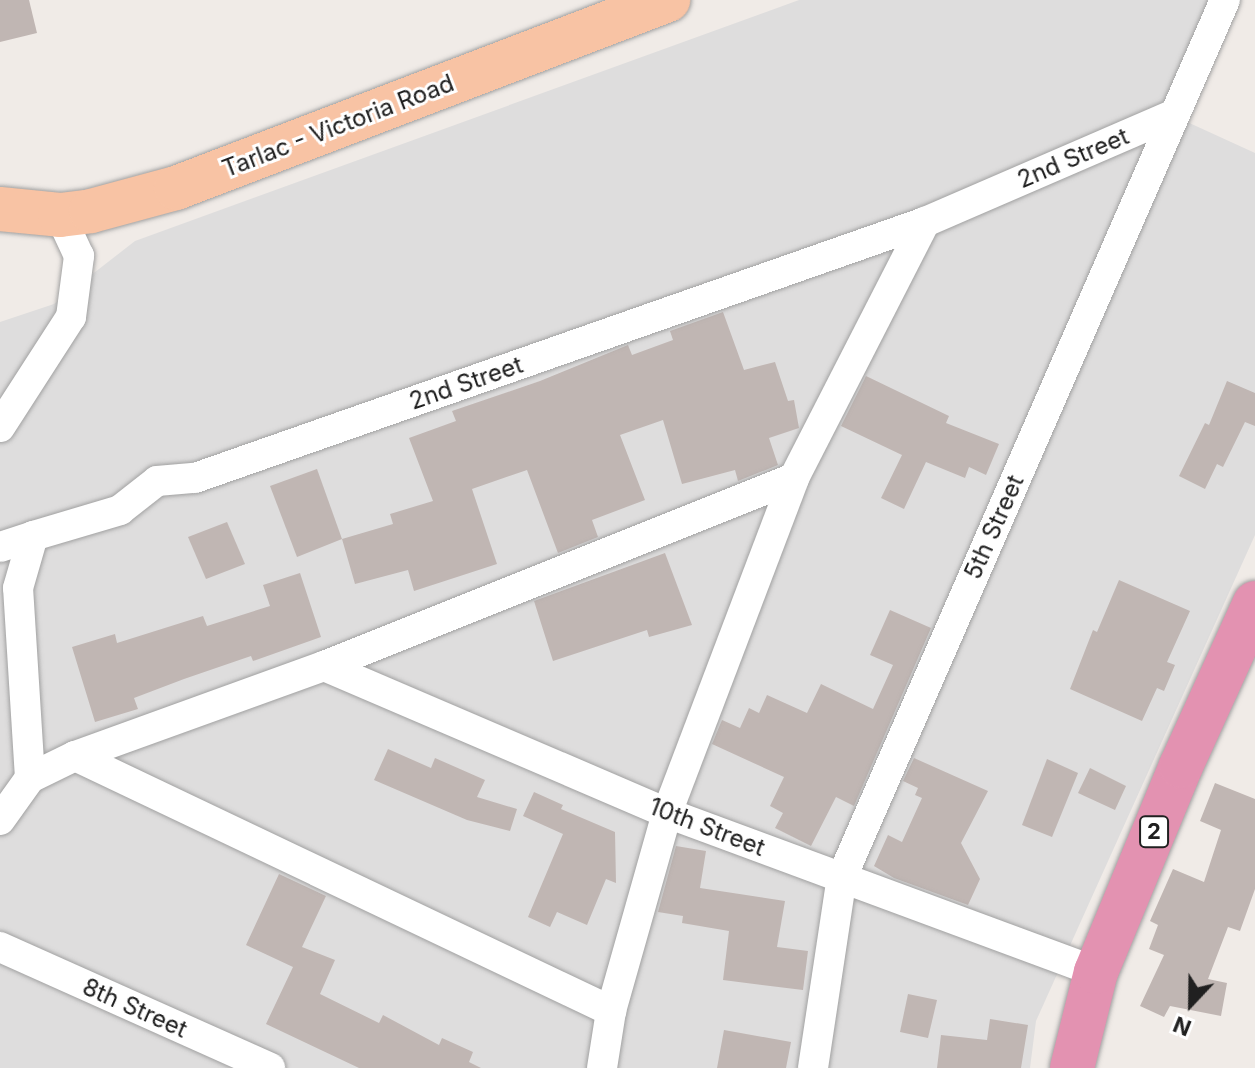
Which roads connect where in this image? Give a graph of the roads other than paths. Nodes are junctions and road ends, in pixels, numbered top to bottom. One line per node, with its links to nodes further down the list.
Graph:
1 (668, 0): 3 (main road, Tarlac - Victoria Road)
2 (1225, 0): 4 (street, 5th Street)
3 (610, 10): 6 (main road, Tarlac - Victoria Road)
4 (1174, 114): 7 (street, 2nd Street); 18 (street, 5th Street)
5 (0, 209): 6 (main road, Tarlac - Victoria Road)
6 (60, 215): 8 (street)
7 (925, 222): 9 (street); 10 (street, 2nd Street)
8 (0, 427)
9 (794, 478): 13 (street); 16 (street)
10 (33, 536): 11 (street, 2nd Street); 15 (street)
11 (0, 547)
12 (1255, 603): 20 (highway, 2)
13 (324, 666): 14 (street); 16 (street, 10th Street)
14 (75, 756): 15 (street); 21 (street)
15 (30, 778): 17 (street)
16 (667, 813): 18 (street, 10th Street); 21 (street)
17 (0, 820)
18 (842, 877): 20 (street, 10th Street); 24 (street, 5th Street)
19 (0, 947): 22 (street, 8th Street)
20 (1096, 972): 25 (highway, 2)
21 (611, 1011): 23 (street)
22 (270, 1068)
23 (602, 1068)
24 (813, 1068)
25 (1072, 1068)

